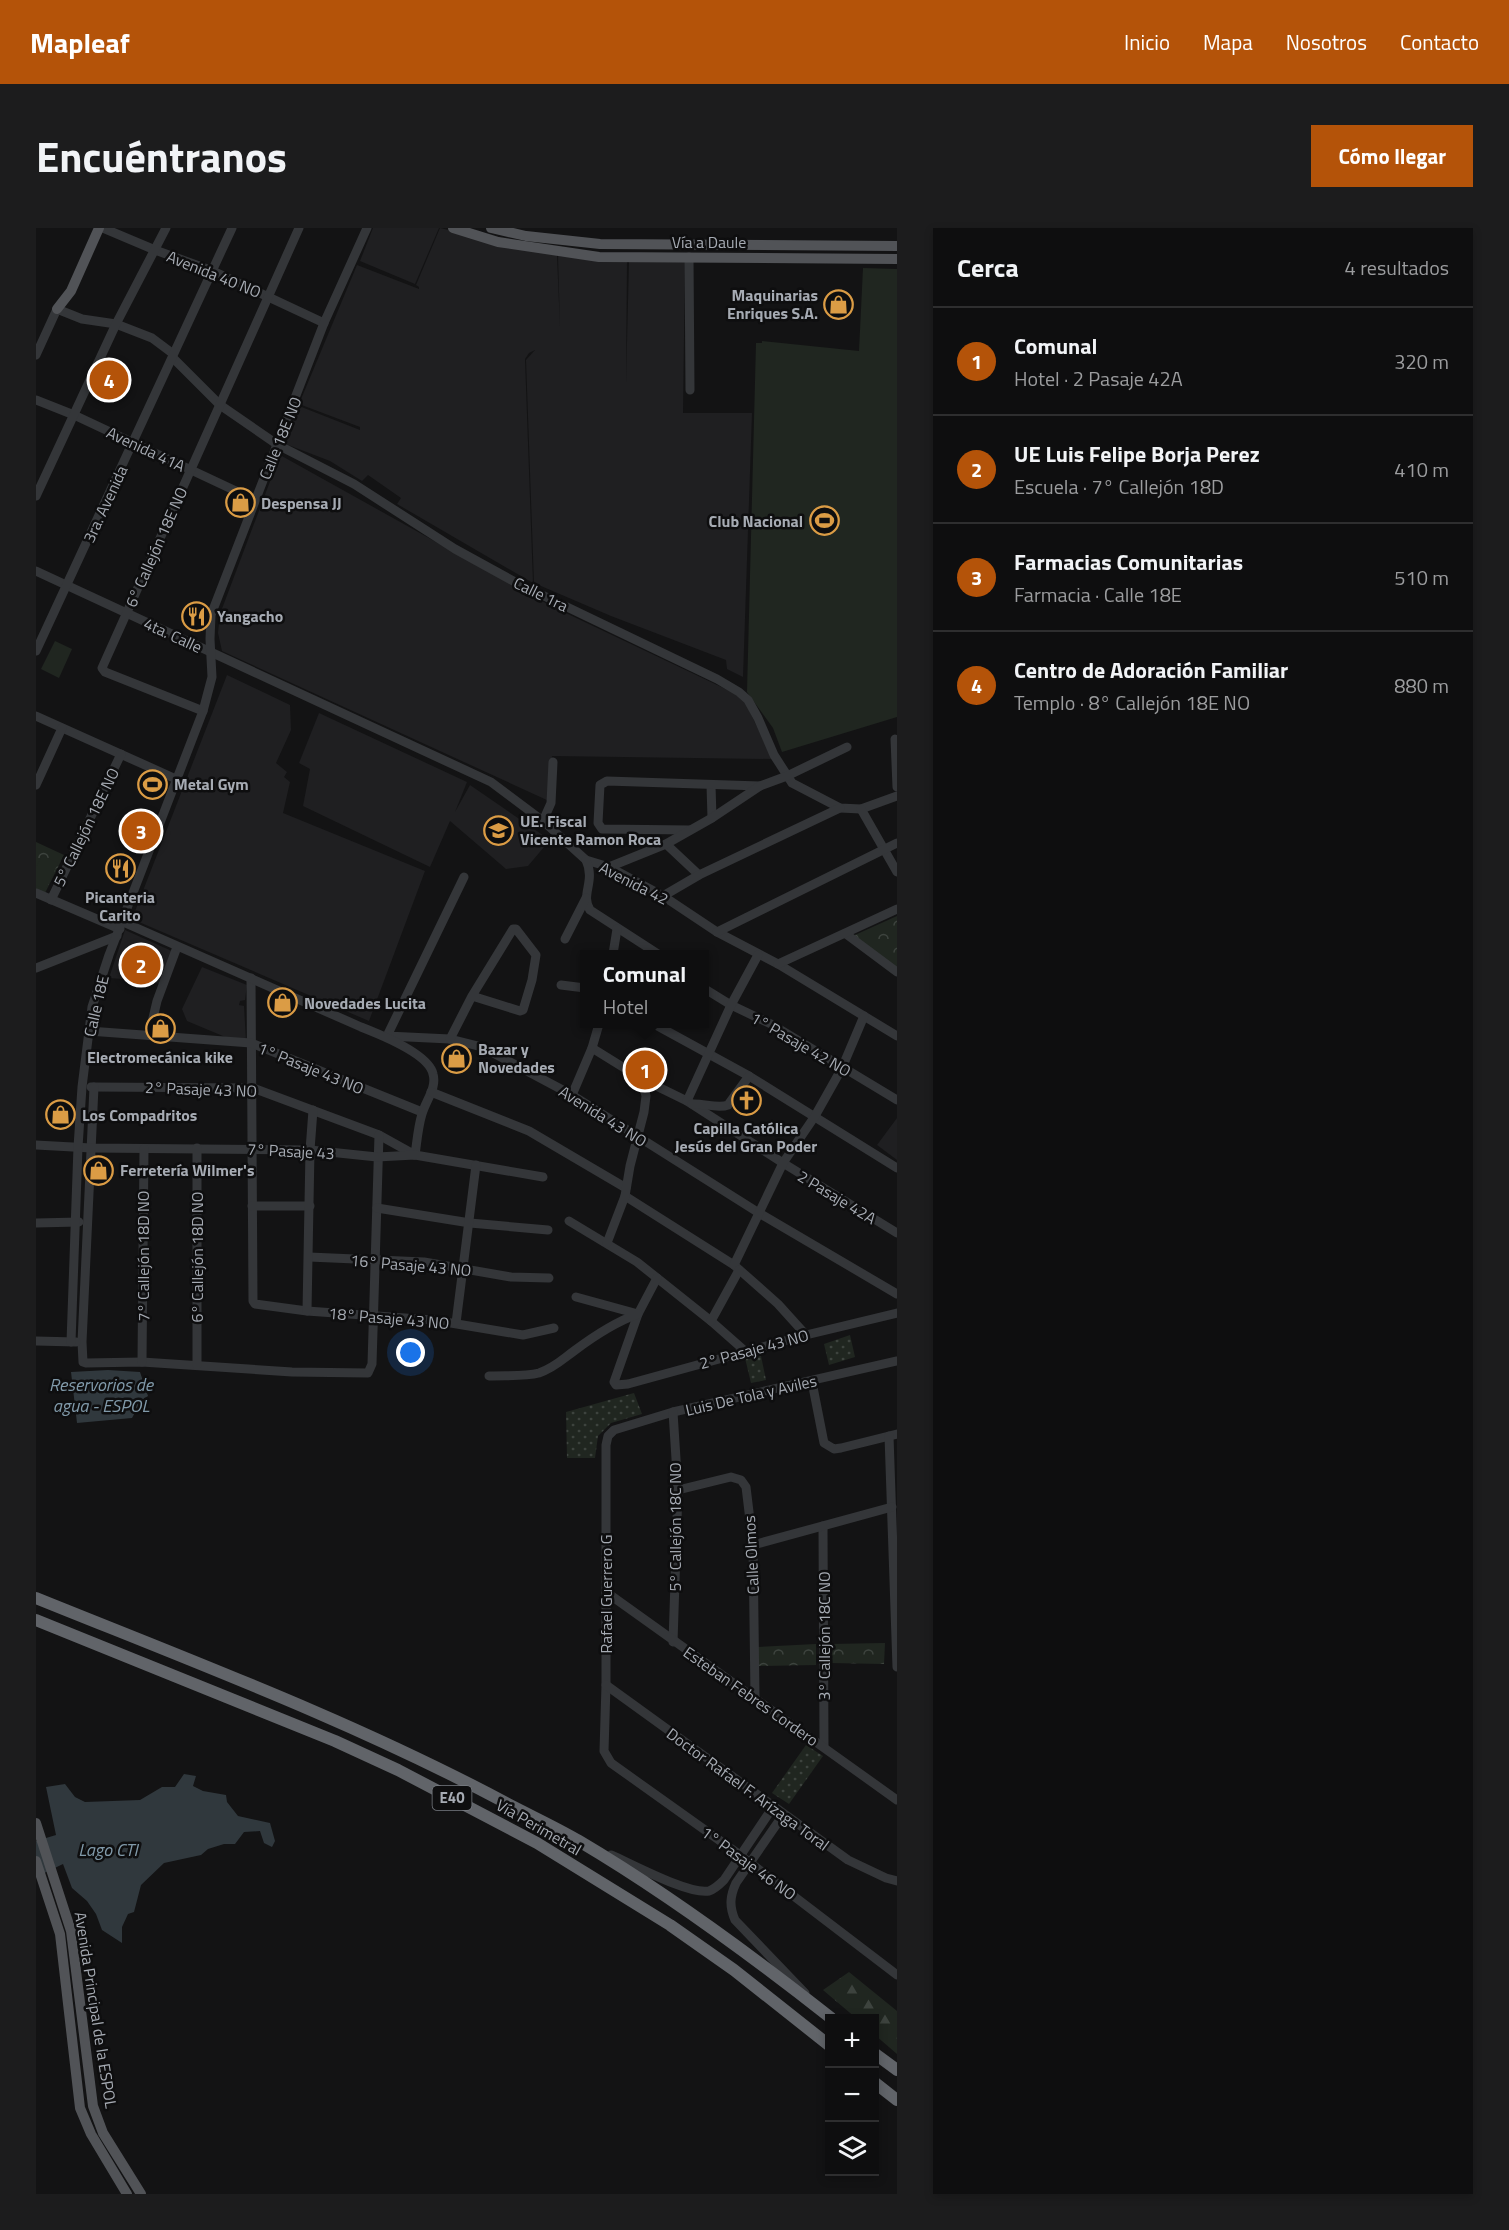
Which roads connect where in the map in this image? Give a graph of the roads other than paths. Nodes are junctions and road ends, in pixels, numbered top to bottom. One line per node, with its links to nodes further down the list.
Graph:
1 (92, 228): 18 (main road)
2 (99, 228): 18 (main road)
3 (104, 228): 12 (street, Avenida 40 NO)
4 (166, 228): 12 (street)
5 (232, 228): 16 (street, 3ra. Avenida)
6 (299, 228): 17 (street, 6° Callejón 18E NO)
7 (367, 228): 19 (street, Calle 18E NO)
8 (453, 228): 13 (main road, Vía a Daule)
9 (491, 228): 10 (main road, Vía a Daule)
10 (526, 236): 11 (main road, Vía a Daule); 13 (main road)
11 (897, 246)
12 (155, 250): 16 (street, Avenida 40 NO); 20 (street)
13 (554, 252): 14 (main road, Vía a Daule)
14 (689, 257): 15 (main road, Vía a Daule); 23 (street)
15 (897, 259)
16 (213, 271): 17 (street, Avenida 40 NO); 22 (street, 3ra. Avenida)
17 (268, 297): 19 (street, Avenida 40 NO); 25 (street, 6° Callejón 18E NO)
18 (58, 308): 20 (street, Calle 1ra); 21 (street)
19 (324, 323): 28 (street, Calle 18E NO)
20 (116, 324): 22 (street, Calle 1ra); 26 (street)
21 (36, 355)
22 (172, 355): 25 (street, Calle 1ra); 27 (street, 3ra. Avenida)
23 (690, 390)
24 (36, 399): 26 (street, Avenida 41A)
25 (220, 405): 28 (street, Calle 1ra); 29 (street, 6° Callejón 18E NO)
26 (74, 415): 27 (street, Avenida 41A); 30 (street)
27 (133, 443): 29 (street, Avenida 41A); 33 (street, 3ra. Avenida)
28 (278, 445): 31 (street, Calle 18E NO); 44 (street, Calle 1ra)
29 (191, 469): 31 (street, Avenida 41A); 34 (street, 6° Callejón 18E NO)
30 (36, 496)
31 (255, 500): 36 (street, Calle 18E NO)
32 (36, 571): 33 (street, 4ta. Calle)
33 (68, 585): 34 (street, 4ta. Calle); 35 (street, 3ra. Avenida)
34 (126, 613): 36 (street, 4ta. Calle); 37 (street, 6° Callejón 18E NO)
35 (36, 651)
36 (211, 653): 37 (street, Calle 18E); 54 (street, Avenida 42)
37 (203, 711): 45 (street, Calle 18E)
38 (36, 716): 39 (street)
39 (62, 728): 42 (street); 46 (street)
40 (896, 739): 49 (street)
41 (848, 747): 44 (street)
42 (121, 754): 45 (street); 67 (street, 5° Callejón 18E NO)
43 (553, 762): 54 (street)
44 (787, 776): 48 (street); 51 (street, Calle 1ra)
45 (176, 779): 69 (street, Calle 18E)
46 (36, 785)
47 (711, 785): 48 (street); 53 (street); 55 (street)
48 (760, 786): 53 (street)
49 (897, 787)
50 (897, 796): 52 (street, Calle 1ra)
51 (840, 808): 52 (street, Calle 1ra); 62 (street)
52 (861, 808): 58 (street)
53 (712, 818): 55 (street)
54 (543, 821): 59 (street, Avenida 42)
55 (690, 830): 57 (street)
56 (897, 843): 58 (street)
57 (666, 844): 60 (street); 62 (street)
58 (885, 849): 61 (street); 71 (street)
59 (586, 860): 60 (street, Avenida 42); 66 (street)
60 (609, 867): 65 (street, Avenida 42)
61 (897, 872)
62 (699, 875): 65 (street)
63 (464, 877): 92 (street)
64 (36, 893): 67 (street, Avenida 43 NO)
65 (663, 896): 71 (street, Avenida 42)
66 (586, 898): 70 (street); 73 (street)
67 (51, 900): 69 (street, Avenida 43 NO)
68 (897, 909): 72 (street)
69 (120, 929): 74 (street, Avenida 43 NO); 79 (street); 90 (street, Calle 18E)
70 (617, 929): 75 (street); 76 (street)
71 (717, 932): 77 (street, Avenida 42)
72 (846, 934): 78 (street); 80 (street)
73 (566, 939)
74 (177, 947): 81 (street, Avenida 43 NO); 91 (street)
75 (614, 950)
76 (651, 950)
77 (758, 955): 78 (street, Avenida 42); 86 (street)
78 (778, 964): 87 (street, Avenida 42)
79 (36, 968)
80 (897, 972)
81 (251, 978): 92 (street, Avenida 43 NO); 95 (street)
82 (561, 985): 83 (street)
83 (580, 987)
84 (709, 991): 86 (street, 1° Pasaje 42 NO)
85 (472, 996): 85 (street); 94 (street)
86 (731, 1005): 97 (street); 98 (street, 1° Pasaje 42 NO)
87 (864, 1016): 93 (street, Avenida 42); 98 (street)
88 (598, 1028): 96 (street)
89 (663, 1028): 97 (street)
90 (89, 1031): 91 (street, 1° Pasaje 43 NO); 101 (street, Calle 18E)
91 (149, 1035): 95 (street, 1° Pasaje 43 NO)
92 (387, 1036): 94 (street, Avenida 43 NO); 104 (street, Avenida 43 NO)
93 (897, 1036)
94 (450, 1039): 105 (street, Avenida 43 NO)
95 (252, 1043): 103 (street); 109 (street, 1° Pasaje 43 NO)
96 (592, 1048): 100 (street, 2 Pasaje 42A); 105 (street)
97 (709, 1052): 99 (street); 107 (street)
98 (842, 1068): 106 (street, 1° Pasaje 42 NO); 110 (street)
99 (749, 1076): 107 (street); 110 (street)
100 (642, 1079): 107 (street, 2 Pasaje 42A); 112 (street)
101 (82, 1087): 102 (street, 2° Pasaje 43 NO); 114 (street, Calle 18E)
102 (94, 1087): 103 (street, 2° Pasaje 43 NO); 115 (street)
103 (253, 1088): 108 (street, 2° Pasaje 43 NO); 117 (street)
104 (431, 1092): 109 (street); 126 (street)
105 (573, 1095): 112 (street, Avenida 43 NO)
106 (897, 1100)
107 (689, 1102): 122 (street, 2 Pasaje 42A)
108 (314, 1110): 111 (street, 2° Pasaje 43 NO); 119 (street)
109 (422, 1113): 120 (street)
110 (815, 1116): 122 (street); 124 (street)
111 (379, 1135): 120 (street, 2° Pasaje 43 NO); 121 (street)
112 (638, 1136): 126 (street); 130 (street, Avenida 43 NO)
113 (36, 1145): 114 (street, 7° Pasaje 43)
114 (78, 1148): 115 (street, 7° Pasaje 43); 132 (street, Calle 18E)
115 (92, 1148): 118 (street, 7° Pasaje 43); 133 (street)
116 (197, 1148): 117 (street, 7° Pasaje 43); 118 (street, 7° Pasaje 43); 161 (street, 6° Callejón 18D NO)
117 (252, 1148): 119 (street, 7° Pasaje 43); 127 (street)
118 (144, 1149): 160 (street, 7° Callejón 18D NO)
119 (310, 1150): 121 (street, 7° Pasaje 43); 128 (street)
120 (415, 1155): 121 (street, 7° Pasaje 43); 123 (street, 7° Pasaje 43)
121 (377, 1157): 129 (street)
122 (783, 1164): 130 (street); 137 (street, 2 Pasaje 42A)
123 (476, 1165): 125 (street, 7° Pasaje 43); 135 (street)
124 (897, 1168)
125 (543, 1177)
126 (625, 1192): 138 (street); 141 (street)
127 (252, 1206): 128 (street); 147 (street, 18° Pasaje 43 NO)
128 (310, 1206): 139 (street)
129 (377, 1208): 135 (street); 140 (street)
130 (759, 1213): 141 (street); 145 (street, Avenida 43 NO)
131 (569, 1221): 138 (street)
132 (74, 1222): 133 (street); 134 (street); 156 (street, Calle 18E)
133 (88, 1222): 157 (street)
134 (36, 1223)
135 (470, 1223): 136 (street); 142 (street)
136 (548, 1230)
137 (897, 1233)
138 (607, 1243): 144 (street)
139 (309, 1257): 140 (street, 16° Pasaje 43 NO); 147 (street)
140 (376, 1260): 142 (street, 16° Pasaje 43 NO); 150 (street)
141 (737, 1267): 151 (street); 154 (street)
142 (463, 1268): 143 (street, 16° Pasaje 43 NO); 152 (street)
143 (549, 1278)
144 (657, 1278): 149 (street); 151 (street)
145 (897, 1294)
146 (576, 1297): 149 (street)
147 (307, 1311): 150 (street, 18° Pasaje 43 NO)
148 (897, 1313): 154 (street, 2° Pasaje 43 NO)
149 (638, 1314): 158 (street, 2° Pasaje 43 NO); 162 (street)
150 (374, 1316): 152 (street, 18° Pasaje 43 NO); 161 (street)
151 (711, 1321): 158 (street)
152 (456, 1323): 153 (street, 18° Pasaje 43 NO)
153 (554, 1328)
154 (806, 1335): 158 (street, 2° Pasaje 43 NO)
155 (36, 1341): 156 (street)
156 (71, 1342): 157 (street)
157 (82, 1342): 160 (street)
158 (745, 1351)
159 (897, 1361): 163 (street, Luis De Tola y Aviles)
160 (142, 1362): 161 (street)
161 (197, 1365)
162 (489, 1376)
163 (812, 1382): 164 (street, Luis De Tola y Aviles); 165 (street)
164 (673, 1412): 166 (street, Luis De Tola y Aviles); 167 (street, 5° Callejón 18C NO)
165 (893, 1435): 168 (street)
166 (608, 1436): 171 (street, Rafael Guerrero G)
167 (678, 1490): 170 (street, Calle Olmos); 174 (street, 5° Callejón 18C NO)
168 (892, 1507): 169 (street); 175 (street)
169 (823, 1526): 170 (street); 178 (street, 3° Callejón 18C NO)
170 (753, 1545): 177 (street, Calle Olmos)
171 (606, 1592): 174 (street, Esteban Febres Cordero); 176 (street, Rafael Guerrero G)
172 (36, 1598): 184 (highway, Vía Perimetral / E40)
173 (36, 1620): 194 (highway, Vía Perimetral / E40)
174 (673, 1642): 177 (street, Esteban Febres Cordero)
175 (897, 1666)
176 (606, 1685): 179 (street, Rafael Guerrero G); 181 (street, Doctor Rafael F. Arízaga Toral)
177 (755, 1697): 178 (street, Esteban Febres Cordero)
178 (824, 1746): 180 (street, Esteban Febres Cordero)
179 (604, 1752): 185 (street, 1° Pasaje 46 NO)
180 (897, 1800)
181 (773, 1807): 182 (street, Doctor Rafael F. Arízaga Toral); 185 (street)
182 (783, 1815): 187 (street); 188 (street, Doctor Rafael F. Arízaga Toral)
183 (37, 1825): 200 (main road, Avenida Principal de la ESPOL)
184 (578, 1841): 189 (street); 192 (highway, Vía Perimetral / E40)
185 (741, 1856): 187 (street, 1° Pasaje 46 NO); 189 (street)
186 (36, 1862): 199 (main road, Avenida Principal de la ESPOL)
187 (750, 1863): 190 (street); 191 (street, 1° Pasaje 46 NO)
188 (897, 1881)
189 (702, 1891): 190 (street)
190 (731, 1908): 193 (street)
191 (897, 1974)
192 (826, 2014)
193 (827, 2014)
194 (825, 2042)
195 (879, 2057): 196 (highway)
196 (897, 2070)
197 (879, 2086): 198 (highway)
198 (897, 2100)
199 (127, 2194)
200 (141, 2194)

